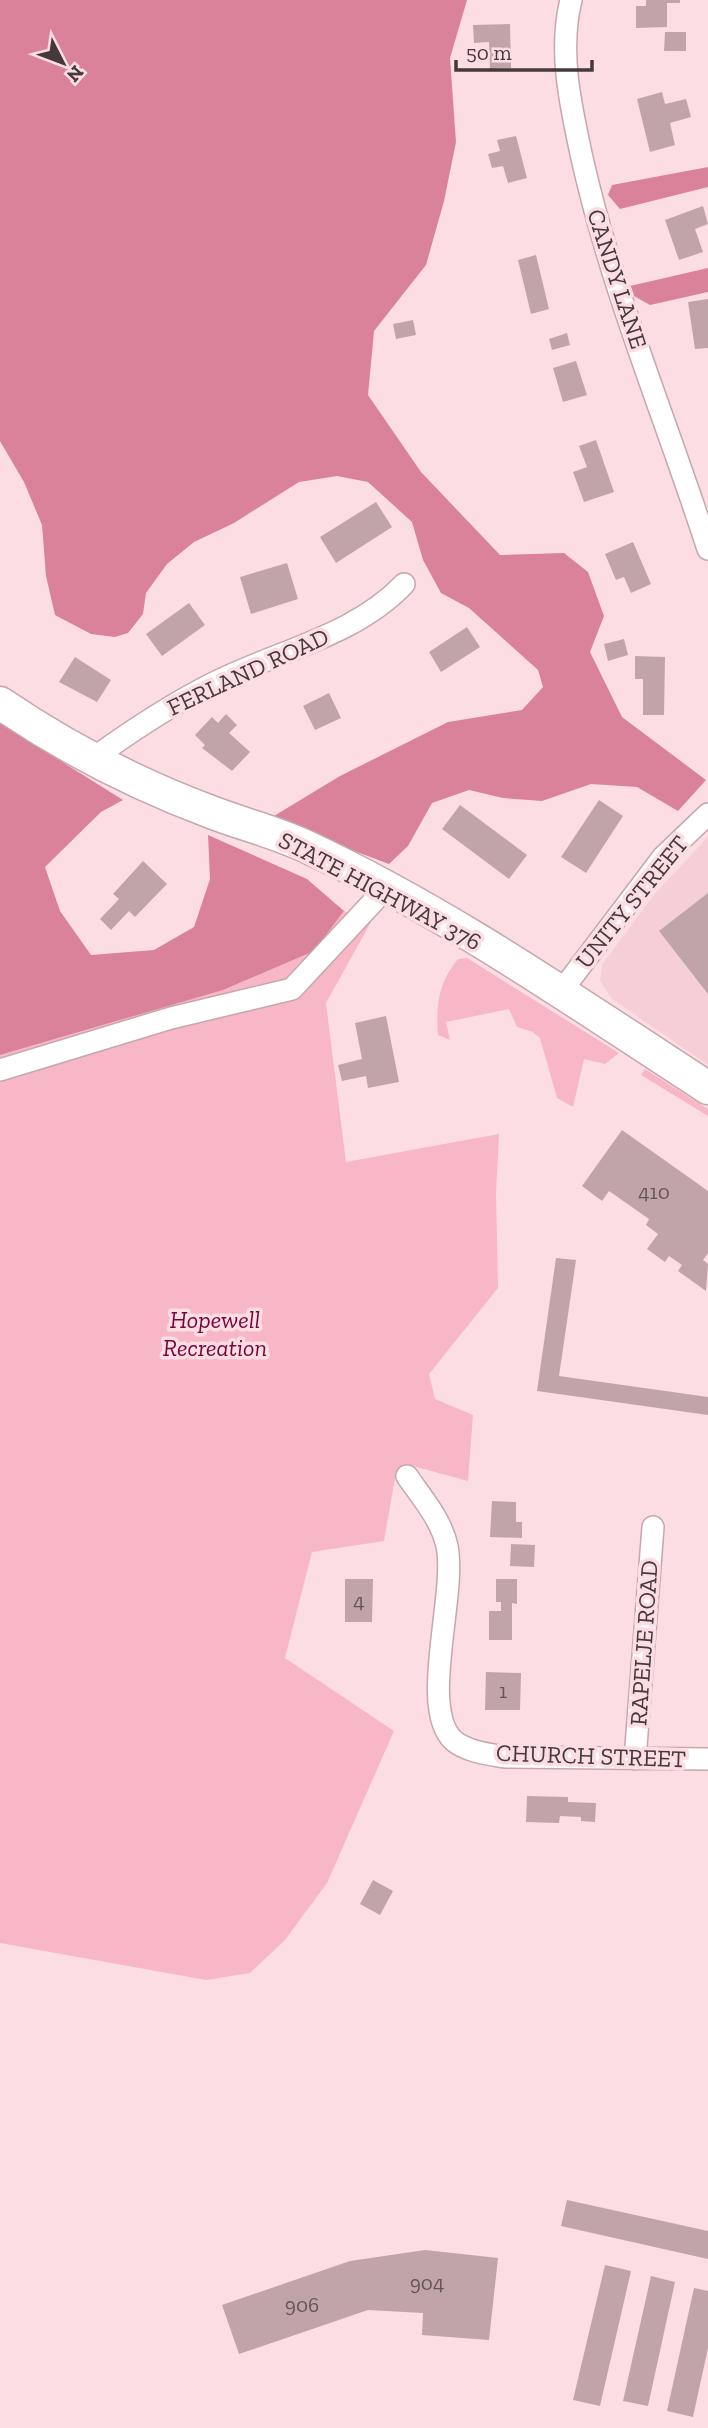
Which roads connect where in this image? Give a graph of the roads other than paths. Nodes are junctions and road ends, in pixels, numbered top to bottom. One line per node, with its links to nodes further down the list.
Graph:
1 (571, 0): 2 (street, CANDY LANE)
2 (708, 549)
3 (404, 584): 5 (street, FERLAND ROAD)
4 (0, 704): 5 (main road, STATE HIGHWAY 376)
5 (91, 760): 7 (main road, STATE HIGHWAY 376)
6 (708, 814): 8 (street, UNITY STREET)
7 (386, 888): 8 (main road, STATE HIGHWAY 376); 9 (street)
8 (560, 993): 10 (main road, STATE HIGHWAY 376)
9 (0, 1070)
10 (708, 1088)
11 (407, 1476): 13 (street, CHURCH STREET)
12 (653, 1527): 13 (street, RAPELJE ROAD)
13 (635, 1759): 14 (street, CHURCH STREET)
14 (708, 1759)

